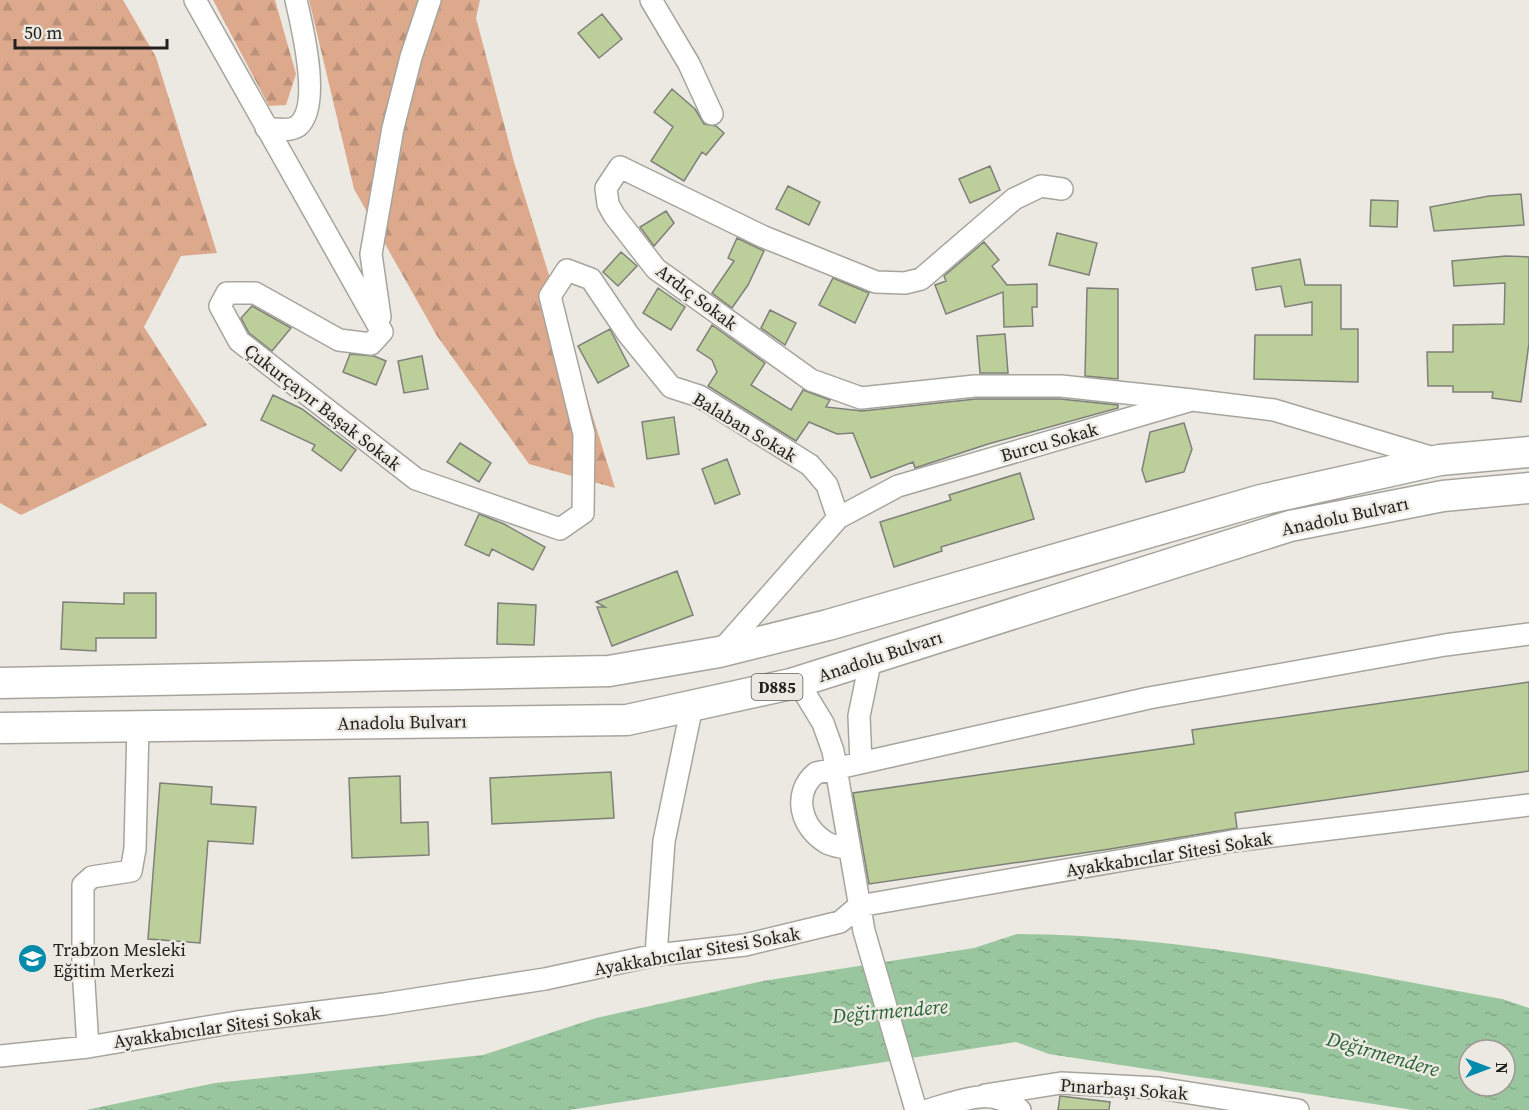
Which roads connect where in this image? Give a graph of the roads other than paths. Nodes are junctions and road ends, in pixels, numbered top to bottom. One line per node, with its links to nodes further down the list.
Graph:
1 (195, 0): 6 (street)
2 (296, 0): 6 (street)
3 (430, 0): 9 (street)
4 (651, 0): 5 (street)
5 (712, 114)
6 (266, 128): 9 (street)
7 (1062, 189): 10 (street, Ardıç Sokak)
8 (567, 270): 9 (street, Çukurçayır Başak Sokak); 14 (street, Balaban Sokak)
9 (382, 332)
10 (1191, 400): 12 (street, Burcu Sokak); 14 (street, Burcu Sokak)
11 (1529, 452): 12 (highway, Anadolu Bulvarı)
12 (1440, 460): 16 (highway, Anadolu Bulvarı)
13 (1529, 488): 17 (highway, Anadolu Bulvarı / D885)
14 (838, 518): 16 (street, Burcu Sokak)
15 (1529, 634): 23 (street)
16 (719, 652): 19 (highway, Anadolu Bulvarı)
17 (871, 658): 18 (highway, Anadolu Bulvarı / D885); 23 (street)
18 (798, 682): 20 (highway, Anadolu Bulvarı / D885); 24 (street)
19 (0, 683)
20 (692, 706): 21 (highway, Anadolu Bulvarı / D885); 28 (street)
21 (138, 726): 22 (highway, Anadolu Bulvarı / D885); 29 (street)
22 (0, 729)
23 (861, 763): 24 (street)
24 (836, 768): 26 (street); 26 (street)
25 (1529, 805): 27 (street, Ayakkabıcılar Sitesi Sokak)
26 (849, 849): 27 (street)
27 (859, 906): 28 (street, Ayakkabıcılar Sitesi Sokak); 32 (street)
28 (656, 955): 29 (street, Ayakkabıcılar Sitesi Sokak)
29 (88, 1047): 30 (street, Ayakkabıcılar Sitesi Sokak)
30 (0, 1056)
31 (985, 1095): 32 (street, Pınarbaşı Sokak); 33 (street); 34 (street, Pınarbaşı Sokak)
32 (919, 1106)
33 (1020, 1110)
34 (1298, 1110)

